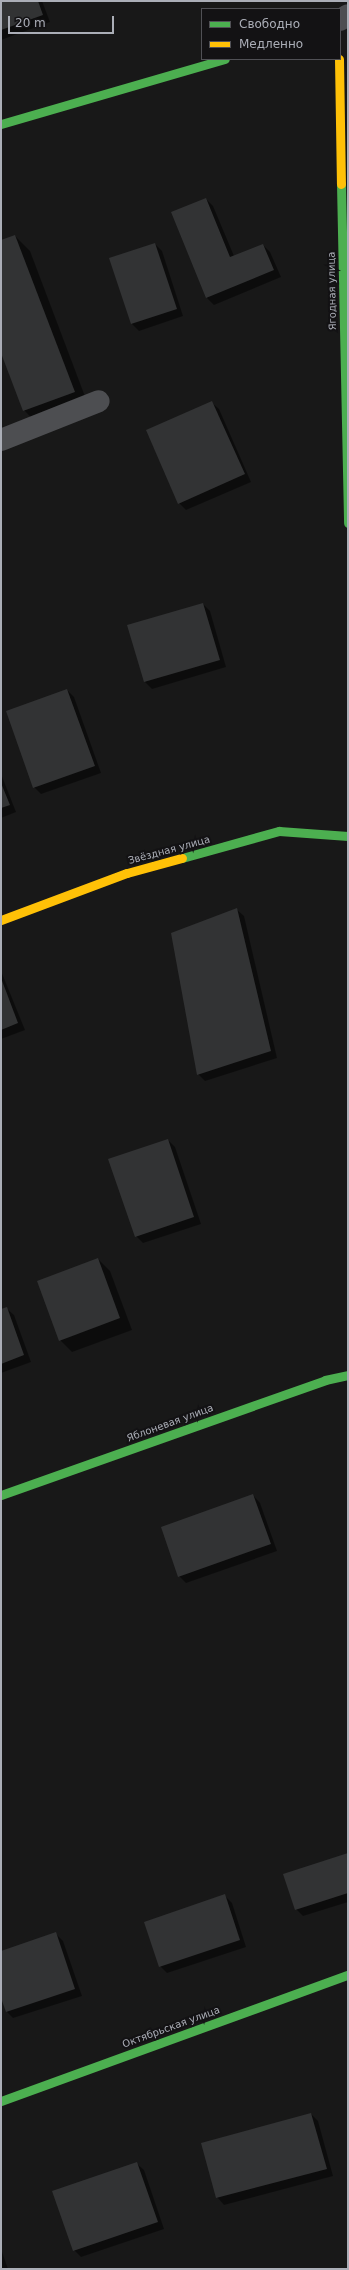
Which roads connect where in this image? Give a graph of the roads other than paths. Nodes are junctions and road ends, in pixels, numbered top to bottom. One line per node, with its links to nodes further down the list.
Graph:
1 (222, 60): 3 (street)
2 (339, 60): 6 (street, Ягодная улица)
3 (1, 124)
4 (99, 401): 5 (street)
5 (1, 440)
6 (348, 523)
7 (348, 836): 8 (street, Звёздная улица)
8 (1, 920)
9 (348, 1375): 10 (street, Яблоневая улица)
10 (1, 1495)
11 (348, 1975): 12 (street, Октябрьская улица)
12 (1, 2101)

